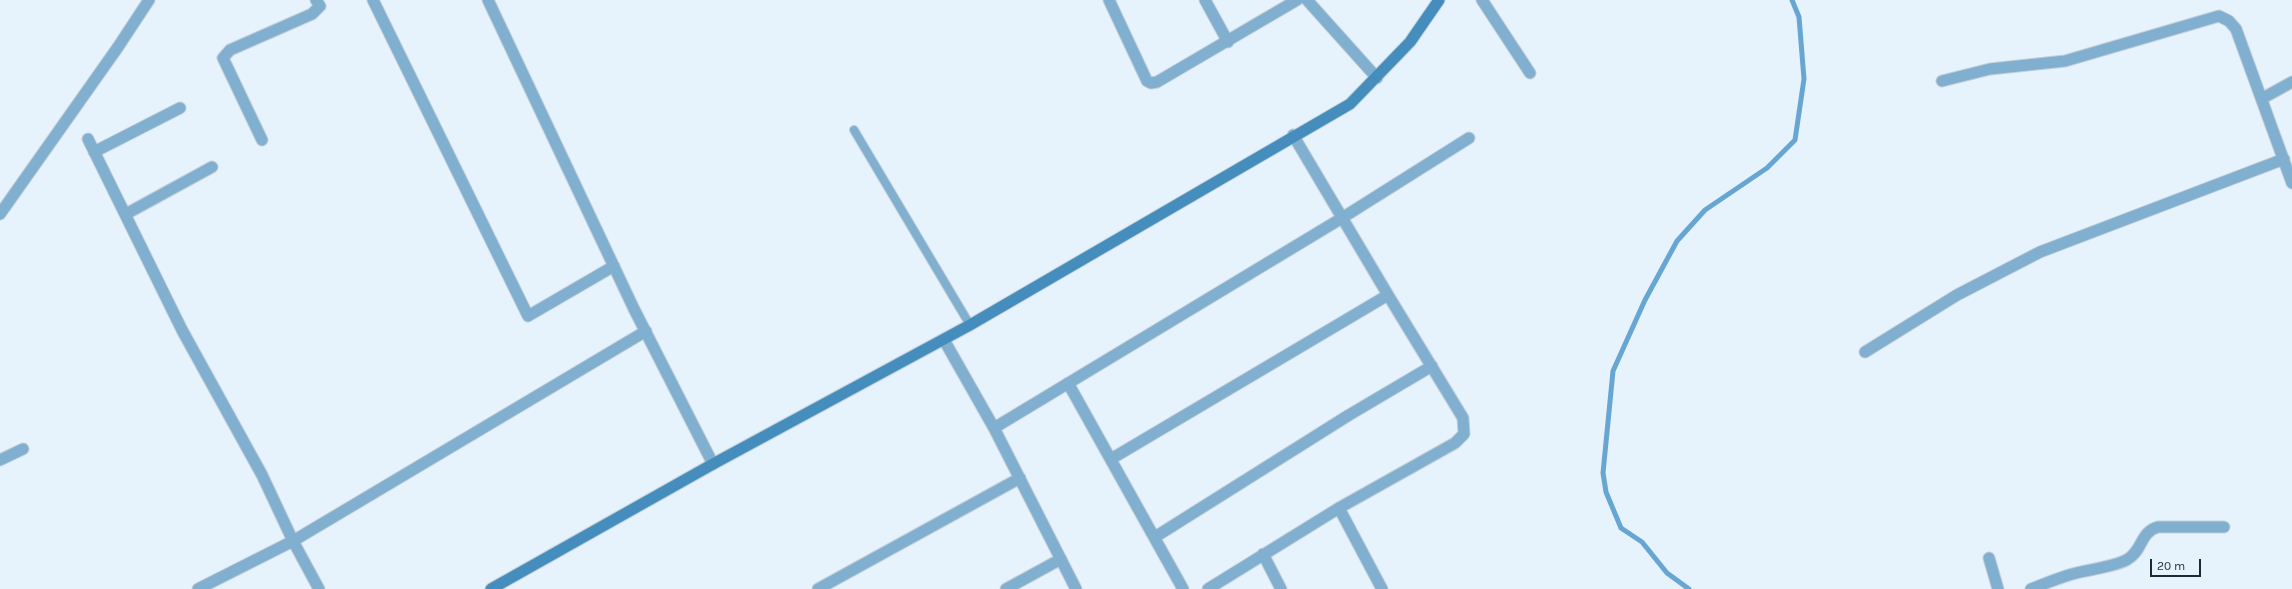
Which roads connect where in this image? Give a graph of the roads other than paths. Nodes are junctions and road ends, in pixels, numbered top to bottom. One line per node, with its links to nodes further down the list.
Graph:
1 (148, 0): 27 (street)
2 (316, 0): 22 (street)
3 (373, 0): 30 (street)
4 (488, 0): 30 (street)
5 (1109, 0): 11 (street)
6 (1205, 0): 11 (street)
7 (1297, 0): 11 (street)
8 (1307, 0): 13 (street)
9 (1439, 0): 13 (main road)
10 (1482, 0): 12 (street)
11 (1228, 42)
12 (1530, 73)
13 (1377, 78): 19 (main road)
14 (1942, 81): 16 (street)
15 (2292, 82): 16 (street)
16 (2263, 98): 24 (street)
17 (180, 108): 23 (street)
18 (854, 130): 32 (lane)
19 (1294, 135): 29 (street); 32 (main road)
20 (1469, 138): 29 (street)
21 (88, 139): 23 (street)
22 (262, 140)
23 (94, 152): 28 (street)
24 (2284, 159): 26 (street); 35 (street)
25 (212, 166): 28 (street)
26 (2292, 183)
27 (0, 214)
28 (126, 214): 47 (street)
29 (1342, 218): 31 (street); 37 (street)
30 (614, 266): 33 (street)
31 (1388, 295): 36 (street); 40 (street)
32 (970, 325): 34 (main road)
33 (646, 331): 42 (street); 47 (street)
34 (944, 340): 38 (street); 42 (main road)
35 (1864, 352)
36 (1432, 366): 44 (street); 46 (street)
37 (1068, 383): 38 (street); 40 (street)
38 (994, 428): 43 (street)
39 (23, 449): 41 (street)
40 (1111, 459): 46 (street)
41 (0, 460)
42 (713, 464): 53 (main road)
43 (1020, 478): 50 (street); 54 (street)
44 (1339, 508): 48 (street); 60 (street)
45 (2224, 527): 62 (street)
46 (1155, 537): 57 (street)
47 (293, 541): 51 (street); 52 (street)
48 (1263, 554): 58 (street); 59 (street)
49 (1989, 558): 61 (street)
50 (1061, 559): 55 (street); 56 (street)
51 (198, 589)
52 (319, 589)
53 (491, 589)
54 (818, 589)
55 (1006, 589)
56 (1076, 589)
57 (1183, 589)
58 (1208, 589)
59 (1281, 589)
60 (1382, 589)
61 (1998, 589)
62 (2031, 589)

